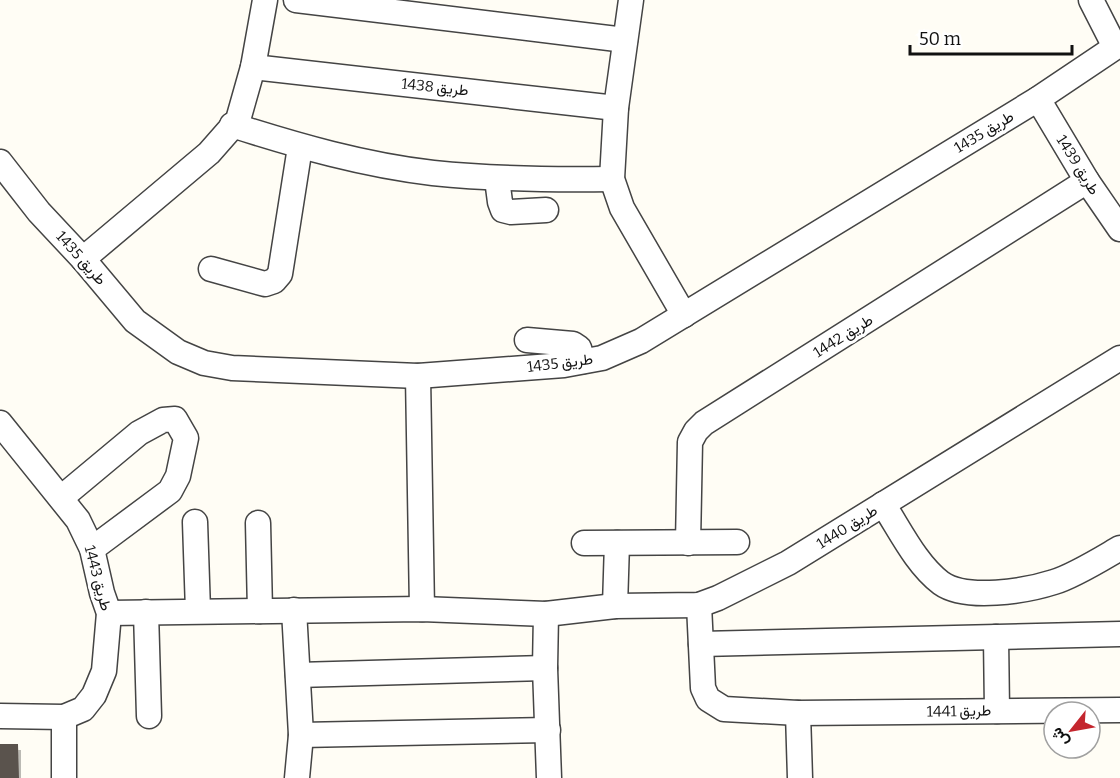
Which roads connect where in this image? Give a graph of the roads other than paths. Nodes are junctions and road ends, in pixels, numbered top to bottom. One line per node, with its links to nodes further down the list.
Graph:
1 (265, 0): 7 (street)
2 (296, 0): 5 (street)
3 (631, 0): 5 (street)
4 (1091, 0): 6 (street)
5 (625, 40): 9 (street)
6 (1118, 46): 8 (street, طريق 1435)
7 (253, 67): 9 (street, طريق 1438); 10 (street)
8 (1038, 99): 15 (street, طريق 1439); 20 (street, طريق 1435)
9 (616, 108): 14 (street)
10 (232, 125): 11 (street); 18 (street)
11 (300, 147): 13 (street); 19 (street)
12 (5, 177): 18 (street, طريق 1435)
13 (497, 178): 14 (street); 16 (street)
14 (612, 179): 20 (street)
15 (1087, 181): 17 (street, طريق 1439); 33 (street, طريق 1442)
16 (546, 210)
17 (1120, 229)
18 (83, 259): 24 (street, طريق 1435)
19 (211, 268)
20 (684, 315): 23 (street, طريق 1435)
21 (527, 340): 23 (street)
22 (1120, 358): 27 (street, طريق 1440)
23 (583, 361): 24 (street, طريق 1435)
24 (418, 376): 38 (street)
25 (0, 423): 26 (street, طريق 1443)
26 (61, 498): 35 (street, طريق 1443); 35 (street)
27 (883, 504): 34 (street); 36 (street, طريق 1440)
28 (195, 522): 40 (street)
29 (258, 523): 41 (street)
30 (737, 542): 33 (street)
31 (584, 543): 32 (street)
32 (617, 543): 33 (street); 37 (street)
33 (688, 543)
34 (1120, 548)
35 (92, 549): 43 (street, طريق 1443)
36 (699, 605): 37 (street, طريق 1440); 47 (street)
37 (615, 606): 44 (street, طريق 1440)
38 (422, 609): 39 (street, طريق 1440); 44 (street, طريق 1440)
39 (294, 610): 41 (street, طريق 1440); 49 (street)
40 (198, 611): 41 (street, طريق 1440); 42 (street, طريق 1440)
41 (260, 611)
42 (146, 612): 43 (street, طريق 1440); 54 (street)
43 (109, 613): 55 (street, طريق 1443)
44 (546, 614): 48 (street)
45 (1120, 634): 46 (street)
46 (996, 637): 47 (street); 51 (street)
47 (701, 644): 52 (street, طريق 1441)
48 (545, 668): 49 (street); 56 (street)
49 (298, 675): 57 (street)
50 (1120, 710): 51 (street, طريق 1441)
51 (997, 711): 52 (street, طريق 1441)
52 (798, 713): 61 (street)
53 (0, 716): 55 (street)
54 (149, 716)
55 (64, 717): 58 (street)
56 (548, 730): 57 (street); 60 (street)
57 (301, 735): 59 (street)
58 (64, 778)
59 (297, 778)
60 (549, 778)
61 (800, 778)

